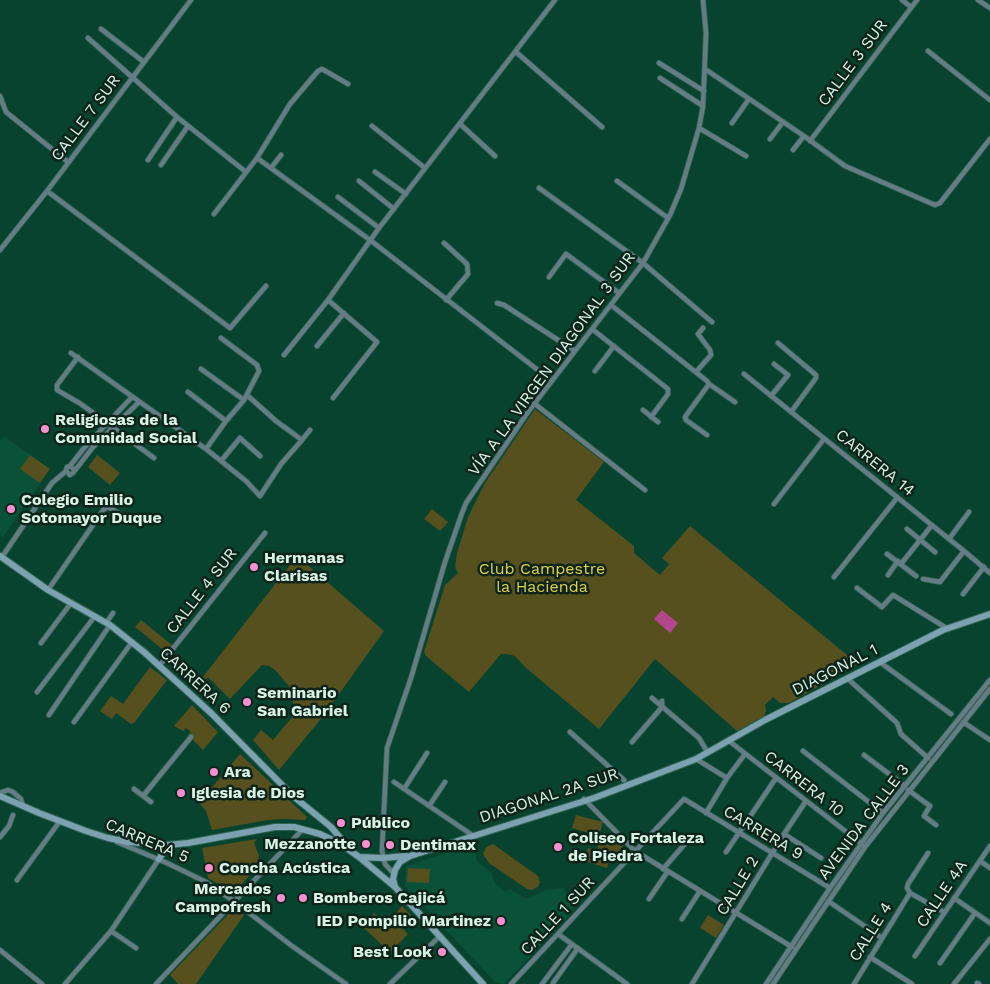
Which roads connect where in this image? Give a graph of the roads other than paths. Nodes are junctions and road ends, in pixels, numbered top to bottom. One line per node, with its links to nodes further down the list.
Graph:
1 (191, 0): 13 (street, CALLE 7 SUR)
2 (555, 0): 11 (street)
3 (703, 0): 15 (street, VÍA A LA VIRGEN DIAGONAL 3 SUR)
4 (902, 0): 7 (street)
5 (917, 0): 7 (street, CALLE 3 SUR)
6 (978, 0): 8 (street)
7 (912, 7): 35 (street, CALLE 3 SUR)
8 (990, 8)
9 (101, 29): 13 (street)
10 (88, 38): 16 (street)
11 (516, 52): 27 (street); 30 (street)
12 (928, 52): 22 (street)
13 (144, 62): 16 (street, CALLE 7 SUR)
14 (659, 63): 19 (street)
15 (705, 69): 19 (street, VÍA A LA VIRGEN DIAGONAL 3 SUR); 21 (street)
16 (131, 78): 24 (street); 42 (street, CALLE 7 SUR)
17 (660, 78): 23 (street)
18 (348, 84): 40 (street)
19 (704, 91): 23 (street, VÍA A LA VIRGEN DIAGONAL 3 SUR)
20 (0, 96): 42 (street)
21 (749, 99): 25 (street); 26 (street)
22 (990, 100)
23 (703, 106): 31 (street, VÍA A LA VIRGEN DIAGONAL 3 SUR)
24 (177, 117): 28 (street); 41 (street)
25 (784, 122): 32 (street); 33 (street)
26 (732, 123)
27 (460, 124): 38 (street); 45 (street)
28 (188, 126): 43 (street); 46 (street)
29 (372, 126): 45 (street)
30 (602, 127)
31 (699, 128): 39 (street); 56 (street, VÍA A LA VIRGEN DIAGONAL 3 SUR)
32 (804, 136): 35 (street); 36 (street)
33 (770, 139)
34 (990, 139): 35 (street)
35 (810, 141)
36 (793, 150)
37 (281, 155): 44 (street)
38 (495, 156)
39 (746, 156)
40 (257, 158): 44 (street); 46 (street)
41 (148, 160)
42 (68, 162): 51 (street, CALLE 7 SUR)
43 (161, 164)
44 (271, 168): 58 (street)
45 (425, 168): 52 (street)
46 (246, 172): 55 (street)
47 (375, 172): 52 (street)
48 (359, 180): 54 (street)
49 (618, 182): 56 (street)
50 (539, 188): 61 (street)
51 (46, 192): 60 (street, CALLE 7 SUR); 63 (street)
52 (406, 194): 54 (street)
53 (338, 197): 57 (street)
54 (394, 209): 57 (street)
55 (214, 214)
56 (668, 218): 61 (street, VÍA A LA VIRGEN DIAGONAL 3 SUR)
57 (379, 228): 58 (street)
58 (370, 240): 65 (street); 66 (street)
59 (444, 243): 66 (street)
60 (0, 250)
61 (643, 263): 64 (street, VÍA A LA VIRGEN DIAGONAL 3 SUR); 70 (street)
62 (549, 277): 64 (street)
63 (266, 286)
64 (619, 293): 68 (street, VÍA A LA VIRGEN DIAGONAL 3 SUR)
65 (328, 300): 69 (street); 79 (street)
66 (446, 300): 86 (street)
67 (497, 303): 77 (street)
68 (611, 305): 72 (street, VÍA A LA VIRGEN DIAGONAL 3 SUR); 84 (street)
69 (344, 313): 75 (street); 92 (street)
70 (712, 322)
71 (703, 328): 84 (street)
72 (592, 329): 76 (street); 77 (street, VÍA A LA VIRGEN DIAGONAL 3 SUR)
73 (221, 338): 91 (street)
74 (778, 343): 99 (street)
75 (317, 346)
76 (614, 346): 83 (street); 100 (street)
77 (575, 352): 86 (street, VÍA A LA VIRGEN DIAGONAL 3 SUR)
78 (71, 353): 80 (street)
79 (284, 355)
80 (78, 357): 90 (street); 103 (street)
81 (774, 364): 89 (street)
82 (201, 369): 91 (street)
83 (595, 371)
84 (696, 372): 87 (street)
85 (744, 374): 89 (street, CARRERA 14)
86 (552, 381): 96 (street, VÍA A LA VIRGEN DIAGONAL 3 SUR)
87 (709, 384): 94 (street); 107 (street)
88 (188, 392): 101 (street)
89 (772, 396): 99 (street, CARRERA 14)
90 (132, 397): 93 (street); 95 (street)
91 (245, 398): 101 (street); 110 (street)
92 (333, 398)
93 (138, 402): 97 (street); 111 (street)
94 (735, 402)
95 (126, 403): 97 (street); 103 (street)
96 (535, 404): 120 (street); 214 (street, VÍA A LA VIRGEN DIAGONAL 3 SUR)
97 (132, 408): 104 (street)
98 (643, 410): 100 (street)
99 (791, 412): 109 (street, CARRERA 14)
100 (651, 417): 102 (street)
101 (226, 421): 111 (street)
102 (658, 422)
103 (107, 424): 104 (street); 106 (street)
104 (113, 428): 108 (street); 114 (street)
105 (310, 430): 110 (street)
106 (97, 434): 108 (street); 112 (street)
107 (706, 435)
108 (102, 438): 115 (street)
109 (824, 438): 121 (street, CARRERA 14); 122 (street)
110 (302, 440): 116 (street)
111 (206, 449): 116 (street)
112 (79, 454): 115 (street); 117 (street)
113 (260, 456): 116 (street)
114 (154, 458)
115 (84, 459): 119 (street)
116 (221, 461)
117 (70, 466): 118 (street); 119 (street)
118 (66, 470): 119 (street); 133 (street)
119 (74, 470)
120 (645, 490)
121 (897, 498): 125 (street, CARRERA 14); 138 (street)
122 (774, 504)
123 (969, 512): 128 (street)
124 (129, 519): 141 (street)
125 (932, 525): 128 (street, CARRERA 14); 129 (street)
126 (906, 528): 129 (street)
127 (265, 533): 152 (street, CALLE 4 SUR)
128 (949, 539): 130 (street, CARRERA 14)
129 (920, 540): 131 (street); 134 (street)
130 (964, 551): 135 (street, CARRERA 14); 139 (street)
131 (935, 552)
132 (887, 554): 134 (street)
133 (1, 556): 141 (main road, CARRERA 6)
134 (899, 563): 136 (street); 137 (street)
135 (988, 569): 142 (street)
136 (888, 575)
137 (916, 576)
138 (834, 577)
139 (923, 579)
140 (857, 588): 148 (street)
141 (48, 590): 143 (main road, CARRERA 6)
142 (963, 594)
143 (71, 603): 146 (main road, CARRERA 6); 150 (street)
144 (113, 613): 147 (street)
145 (990, 614): 148 (main road, DIAGONAL 1)
146 (94, 616): 147 (main road, CARRERA 6); 156 (street)
147 (108, 624): 149 (main road, CARRERA 6); 161 (street)
148 (948, 628): 151 (main road, DIAGONAL 1)
149 (132, 642): 152 (main road, CARRERA 6); 162 (street)
150 (41, 643)
151 (881, 662): 153 (main road, DIAGONAL 1); 160 (street)
152 (159, 666): 194 (main road, CARRERA 6)
153 (848, 679): 166 (main road, DIAGONAL 1); 174 (street)
154 (990, 680): 174 (street, AVENIDA CALLE 3)
155 (990, 689): 163 (street, AVENIDA CALLE 3)
156 (37, 692)
157 (652, 698): 159 (street)
158 (662, 701): 159 (street)
159 (662, 707): 168 (street); 171 (street)
160 (952, 714)
161 (49, 715)
162 (74, 722)
163 (963, 722): 167 (street); 182 (street, AVENIDA CALLE 3)
164 (570, 732): 178 (street)
165 (191, 737): 185 (street)
166 (729, 741): 171 (main road, DIAGONAL 1); 172 (street, CARRERA 10)
167 (988, 741)
168 (632, 742)
169 (802, 751): 192 (street)
170 (427, 753): 183 (street)
171 (708, 753): 175 (main road, DIAGONAL 1)
172 (745, 754): 176 (street); 177 (street, CARRERA 10)
173 (864, 755): 182 (street)
174 (928, 758): 182 (street, AVENIDA CALLE 3)
175 (696, 759): 176 (street); 187 (main road, DIAGONAL 2A SUR)
176 (727, 778): 191 (street)
177 (776, 778): 188 (street, CARRERA 10); 198 (street)
178 (624, 780)
179 (394, 782): 183 (street)
180 (445, 782): 190 (street)
181 (134, 788): 185 (street)
182 (907, 788): 192 (street, AVENIDA CALLE 3); 196 (street); 205 (street, AVENIDA CALLE 3)
183 (404, 789): 190 (street)
184 (0, 794): 195 (main road, CARRERA 5)
185 (143, 796): 189 (street)
186 (684, 799): 191 (street, CARRERA 9); 208 (street, CALLE 1 SUR)
187 (584, 800): 200 (main road, DIAGONAL 2A SUR); 208 (street)
188 (806, 801): 199 (street, CALLE 2); 205 (street, CARRERA 10)
189 (151, 802)
190 (429, 806): 200 (street)
191 (706, 813): 198 (street, CARRERA 9)
192 (883, 814): 205 (street, AVENIDA CALLE 3)
193 (13, 815): 201 (street)
194 (316, 815): 197 (main road); 207 (main road, CARRERA 6)
195 (60, 821): 202 (main road, CARRERA 5); 221 (street)
196 (936, 825)
197 (306, 829): 204 (main road, CARRERA 6); 207 (main road, CARRERA 6); 229 (street)
198 (738, 833): 209 (street); 210 (street, CARRERA 9)
199 (784, 834): 210 (street, CALLE 2); 215 (street)
200 (472, 835): 212 (main road, DIAGONAL 2A SUR)
201 (0, 837)
202 (108, 838): 204 (main road, CARRERA 6); 216 (street, CARRERA 5)
203 (690, 838): 219 (street)
204 (168, 845): 216 (main road)
205 (863, 845): 223 (street, AVENIDA CALLE 3); 228 (street, AVENIDA CALLE 3)
206 (990, 846): 217 (street, CALLE 4A)
207 (351, 851): 213 (main road, CARRERA 6)
208 (635, 851): 219 (street); 236 (street, CALLE 1 SUR)
209 (726, 852)
210 (772, 853): 223 (street, CARRERA 9); 231 (street, CALLE 2)
211 (928, 853): 225 (street, CALLE 4)
212 (410, 856): 214 (main road, DIAGONAL 2A SUR); 220 (main road)
213 (359, 857): 214 (main road, DIAGONAL 2A SUR); 222 (main road, CARRERA 6)
214 (383, 858): 220 (street)
215 (821, 858)
216 (159, 859): 229 (street, CARRERA 5); 235 (street)
217 (980, 861): 218 (street); 226 (street, CALLE 4A)
218 (990, 868)
219 (666, 870): 224 (street); 227 (street)
220 (394, 874): 222 (main road)
221 (17, 880)
222 (395, 887): 237 (main road, CARRERA 6)
223 (830, 888): 241 (street, AVENIDA CALLE 3)
224 (700, 891): 231 (street); 233 (street)
225 (910, 893): 230 (street); 238 (street, CALLE 4)
226 (954, 898): 230 (street, CALLE 4A); 232 (street)
227 (649, 899)
228 (828, 901): 238 (street); 245 (street, AVENIDA CALLE 3)
229 (236, 902): 252 (street); 253 (street, CARRERA 5)
230 (944, 912): 246 (street, CALLE 4A)
231 (736, 913): 241 (street); 259 (street, CALLE 2)
232 (975, 913): 234 (street); 248 (street)
233 (682, 919)
234 (990, 923)
235 (111, 931): 242 (street); 251 (street)
236 (558, 934): 240 (street); 256 (street, CALLE 1 SUR)
237 (440, 936): 254 (street); 255 (main road, CARRERA 6)
238 (882, 938): 247 (street, CALLE 4)
239 (990, 939): 264 (street)
240 (572, 944): 243 (street); 257 (street)
241 (791, 947): 245 (street); 260 (street, AVENIDA CALLE 3)
242 (136, 948)
243 (578, 948): 249 (street); 258 (street)
244 (0, 950): 250 (street)
245 (796, 950): 261 (street, AVENIDA CALLE 3)
246 (915, 956)
247 (870, 957): 262 (street, CALLE 4); 263 (street)
248 (940, 963)
249 (553, 982)
250 (42, 984)
251 (65, 984)
252 (156, 984)
253 (346, 984)
254 (390, 984)
255 (483, 984)
256 (511, 984)
257 (542, 984)
258 (627, 984)
259 (692, 984)
260 (766, 984)
261 (773, 984)
262 (854, 984)
263 (912, 984)
264 (954, 984)

